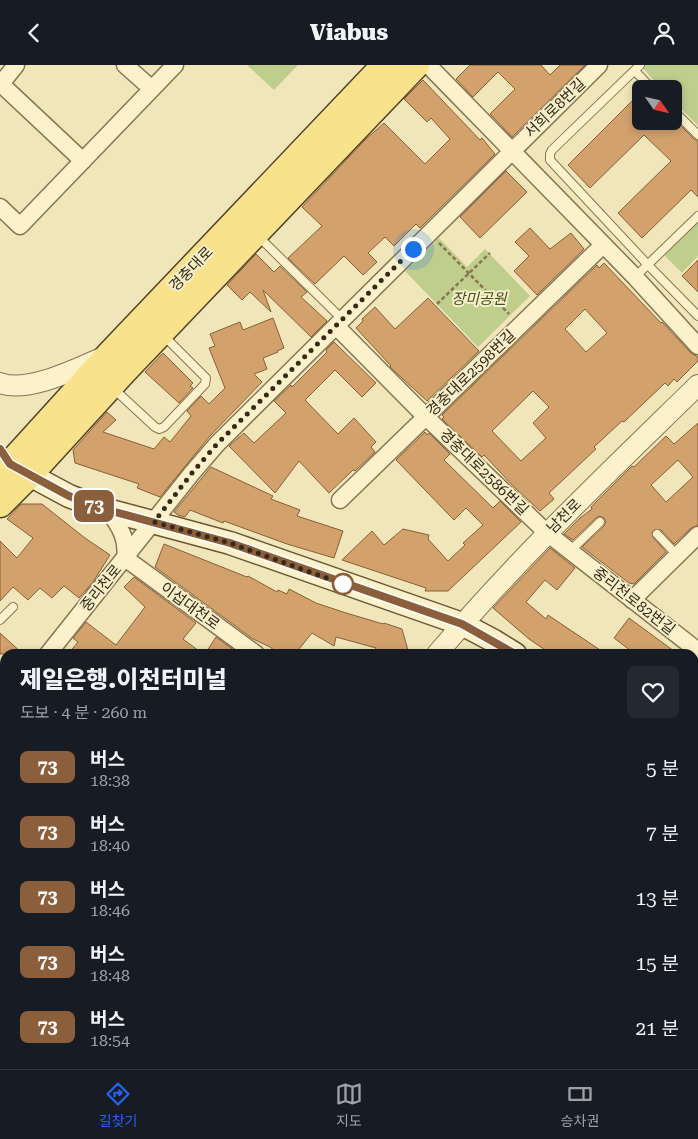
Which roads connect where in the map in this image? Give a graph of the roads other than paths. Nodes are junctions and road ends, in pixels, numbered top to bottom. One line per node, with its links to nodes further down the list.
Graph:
1 (16, 65): 10 (street)
2 (126, 65): 11 (street)
3 (175, 65): 11 (street)
4 (385, 65): 27 (main road, 경충대로)
5 (416, 65): 16 (main road, 경충대로)
6 (426, 65): 14 (street); 16 (lane, 경충대로)
7 (599, 65): 14 (street, 서희로8번길)
8 (638, 68): 9 (lane); 21 (lane)
9 (646, 80)
10 (1, 85): 15 (street)
11 (152, 89): 15 (street)
12 (682, 119): 13 (lane)
13 (698, 135)
14 (511, 151): 20 (street); 24 (street, 서희로8번길)
15 (83, 161): 17 (street)
16 (309, 183): 19 (main road, 경충대로)
17 (0, 207)
18 (698, 216): 21 (lane)
19 (258, 236): 24 (lane, 경충대로2586번길); 25 (main road, 경충대로)
20 (603, 245): 22 (street); 31 (street, 경충대로2598번길)
21 (648, 265): 22 (lane); 23 (lane)
22 (635, 277): 26 (street)
23 (698, 316)
24 (340, 323): 31 (street, 경충대로2586번길); 36 (street, 중리천로)
25 (163, 331): 29 (main road, 경충대로); 29 (lane)
26 (698, 346)
27 (110, 354): 28 (street); 32 (main road, 경충대로)
28 (0, 383)
29 (111, 385): 32 (main road, 경충대로)
30 (698, 385): 38 (street, 남천로)
31 (426, 417): 33 (street, 경충대로2598번길); 38 (street, 경충대로2586번길)
32 (10, 466): 34 (main road, 경충대로); 35 (main road)
33 (340, 501)
34 (0, 505)
35 (108, 510): 36 (main road); 43 (street)
36 (154, 522): 43 (street, 중리천로); 47 (main road)
37 (600, 522): 41 (lane)
38 (547, 533): 41 (street, 중리천로82번길); 47 (street, 남천로)
39 (657, 533): 42 (lane)
40 (698, 535): 42 (street)
41 (570, 551): 44 (street, 중리천로82번길)
42 (677, 555): 44 (street)
43 (125, 558): 48 (street, 중리천로); 49 (street, 이섭대천로)
44 (632, 599): 52 (street, 중리천로82번길)
45 (13, 607): 46 (lane)
46 (0, 620)
47 (462, 624): 50 (street, 남천로); 51 (main road)
48 (52, 649)
49 (248, 649)
50 (440, 649)
51 (506, 649)
52 (695, 649)

